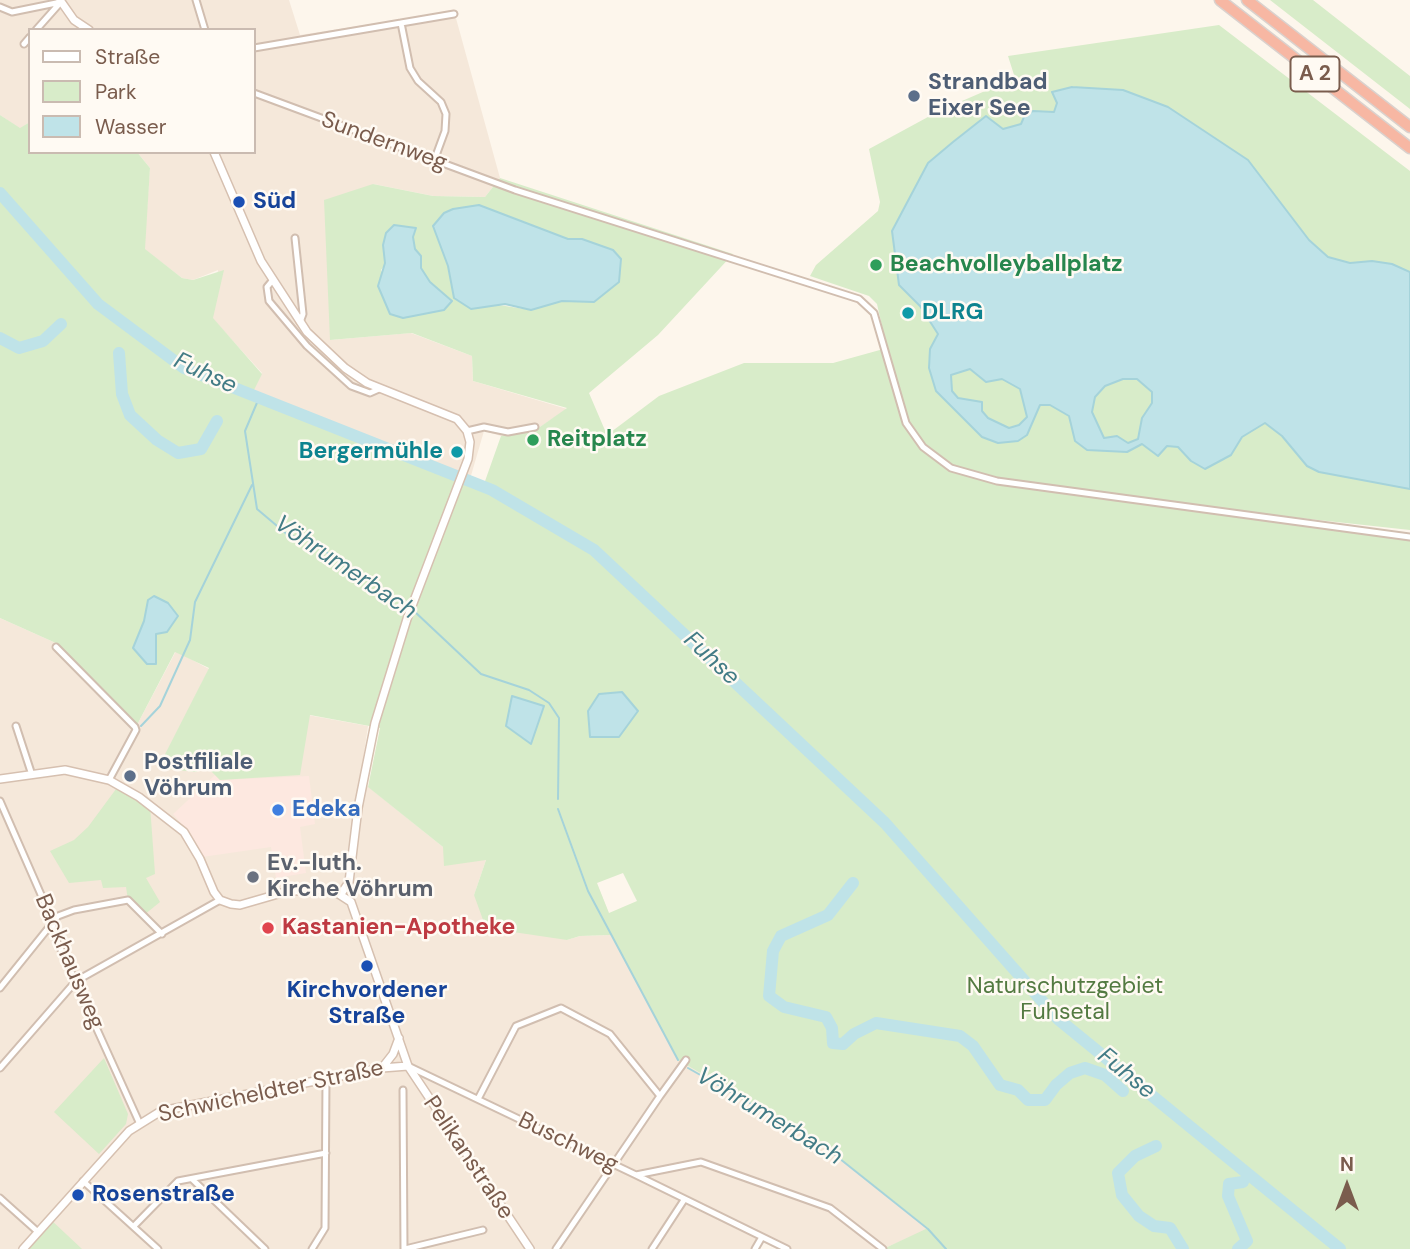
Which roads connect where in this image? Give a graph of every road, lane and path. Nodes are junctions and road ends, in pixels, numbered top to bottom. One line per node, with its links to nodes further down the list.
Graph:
1 (196, 0): 12 (street)
2 (1220, 0): 18 (highway, A 2)
3 (1247, 0): 17 (highway, A 2)
4 (61, 1): 6 (street); 10 (street); 11 (street)
5 (0, 7): 6 (street)
6 (7, 12): 8 (street)
7 (454, 14): 9 (street)
8 (0, 15)
9 (401, 23): 15 (street); 20 (street)
10 (38, 28)
11 (86, 28)
12 (204, 28)
13 (28, 39): 14 (street)
14 (24, 44)
15 (256, 48)
16 (256, 94): 20 (street, Sundernweg)
17 (1410, 127)
18 (1410, 148)
19 (215, 154): 22 (street)
20 (434, 161): 27 (street, Sundernweg)
21 (295, 238): 23 (street)
22 (272, 281): 23 (street); 24 (street)
23 (300, 322): 24 (street)
24 (379, 389): 26 (street)
25 (535, 427): 26 (street)
26 (467, 431): 34 (street)
27 (1410, 537)
28 (56, 647): 32 (street)
29 (16, 726): 30 (street)
30 (31, 772): 31 (street); 32 (street)
31 (0, 779)
32 (109, 780): 35 (street)
33 (0, 801): 36 (street, Backhausweg)
34 (341, 894): 35 (street); 40 (street)
35 (220, 900): 37 (street)
36 (53, 922): 37 (street); 38 (street, Backhausweg); 39 (street)
37 (162, 934): 38 (street)
38 (76, 981): 43 (street); 49 (street, Backhausweg)
39 (0, 988)
40 (399, 1038): 42 (street); 44 (street)
41 (687, 1060): 47 (street)
42 (408, 1066): 44 (street, Schwicheldter Straße); 48 (street, Buschweg); 66 (street, Pelikanstraße)
43 (0, 1068)
44 (383, 1068): 45 (street, Schwicheldter Straße)
45 (326, 1079): 49 (street, Schwicheldter Straße); 50 (street)
46 (403, 1090): 65 (street)
47 (660, 1096): 48 (street); 51 (street)
48 (478, 1099): 51 (street, Buschweg)
49 (139, 1122): 54 (street, Schwicheldter Straße)
50 (326, 1153): 53 (street); 64 (street)
51 (611, 1164): 52 (street, Buschweg); 67 (street)
52 (636, 1175): 56 (street); 71 (street, Buschweg)
53 (191, 1179): 57 (street); 63 (street)
54 (83, 1181): 57 (street); 59 (street, Schwicheldter Straße)
55 (0, 1198): 59 (street)
56 (684, 1200): 60 (street); 68 (street)
57 (134, 1226): 62 (street)
58 (483, 1230): 65 (street)
59 (37, 1232): 61 (street, Schwicheldter Straße)
60 (762, 1237): 69 (street); 70 (street)
61 (23, 1249)
62 (158, 1249)
63 (265, 1249)
64 (312, 1249)
65 (404, 1249)
66 (530, 1249)
67 (556, 1249)
68 (652, 1249)
69 (755, 1249)
70 (787, 1249)
71 (883, 1249)

